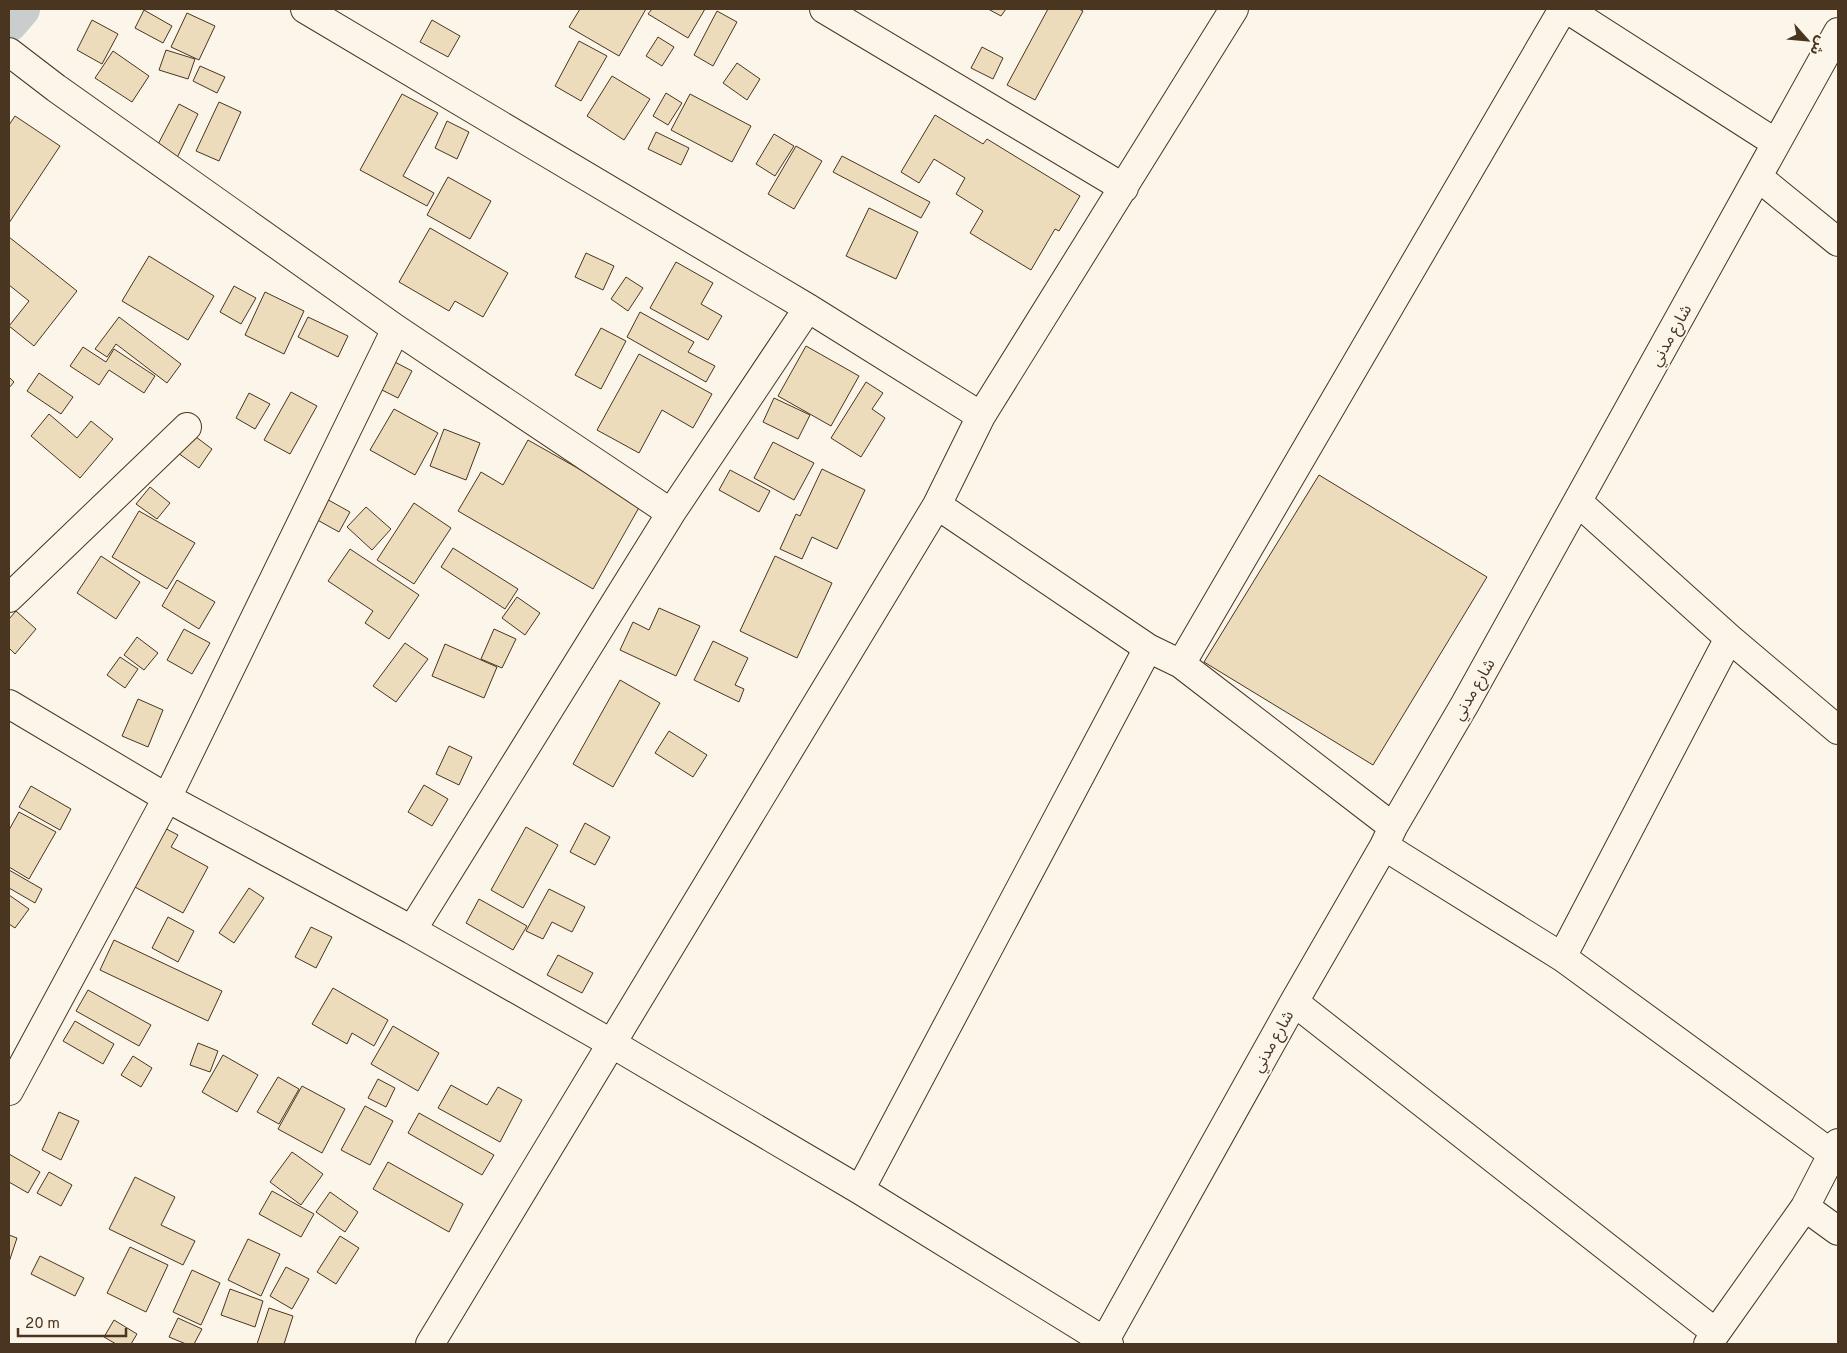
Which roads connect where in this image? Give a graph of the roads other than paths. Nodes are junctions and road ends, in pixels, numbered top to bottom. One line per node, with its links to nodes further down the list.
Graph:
1 (305, 9): 12 (street)
2 (824, 9): 10 (street)
3 (1234, 9): 10 (street)
4 (1563, 9): 22 (street)
5 (1567, 9): 8 (street)
6 (1838, 32): 8 (street, شارع مدني)
7 (9, 52): 13 (street)
8 (1776, 143): 9 (street, شارع مدني)
9 (1758, 177): 11 (street); 16 (street, شارع مدني)
10 (1124, 188): 14 (street)
11 (1838, 242)
12 (808, 308): 14 (street); 18 (street)
13 (396, 329): 18 (street); 25 (street)
14 (981, 416): 17 (street)
15 (187, 427): 19 (street)
16 (1578, 502): 20 (street); 26 (street, شارع مدني)
17 (937, 505): 21 (street); 30 (street)
18 (671, 513): 27 (street)
19 (9, 598)
20 (1729, 638): 24 (street); 28 (street)
21 (1148, 648): 22 (street); 33 (street)
22 (1182, 664): 26 (street)
23 (9, 704): 25 (street)
24 (1838, 730)
25 (167, 798): 27 (street); 31 (street)
26 (1388, 836): 28 (street); 29 (street, شارع مدني)
27 (412, 930): 30 (street)
28 (1562, 957): 32 (street)
29 (1294, 1002): 36 (street); 37 (street, شارع مدني)
30 (611, 1043): 33 (street); 38 (street)
31 (9, 1091)
32 (1835, 1149): 34 (street)
33 (860, 1190): 37 (street)
34 (1805, 1207): 35 (street); 36 (street)
35 (1838, 1232)
36 (1711, 1338)
37 (1106, 1343)
38 (430, 1344)

